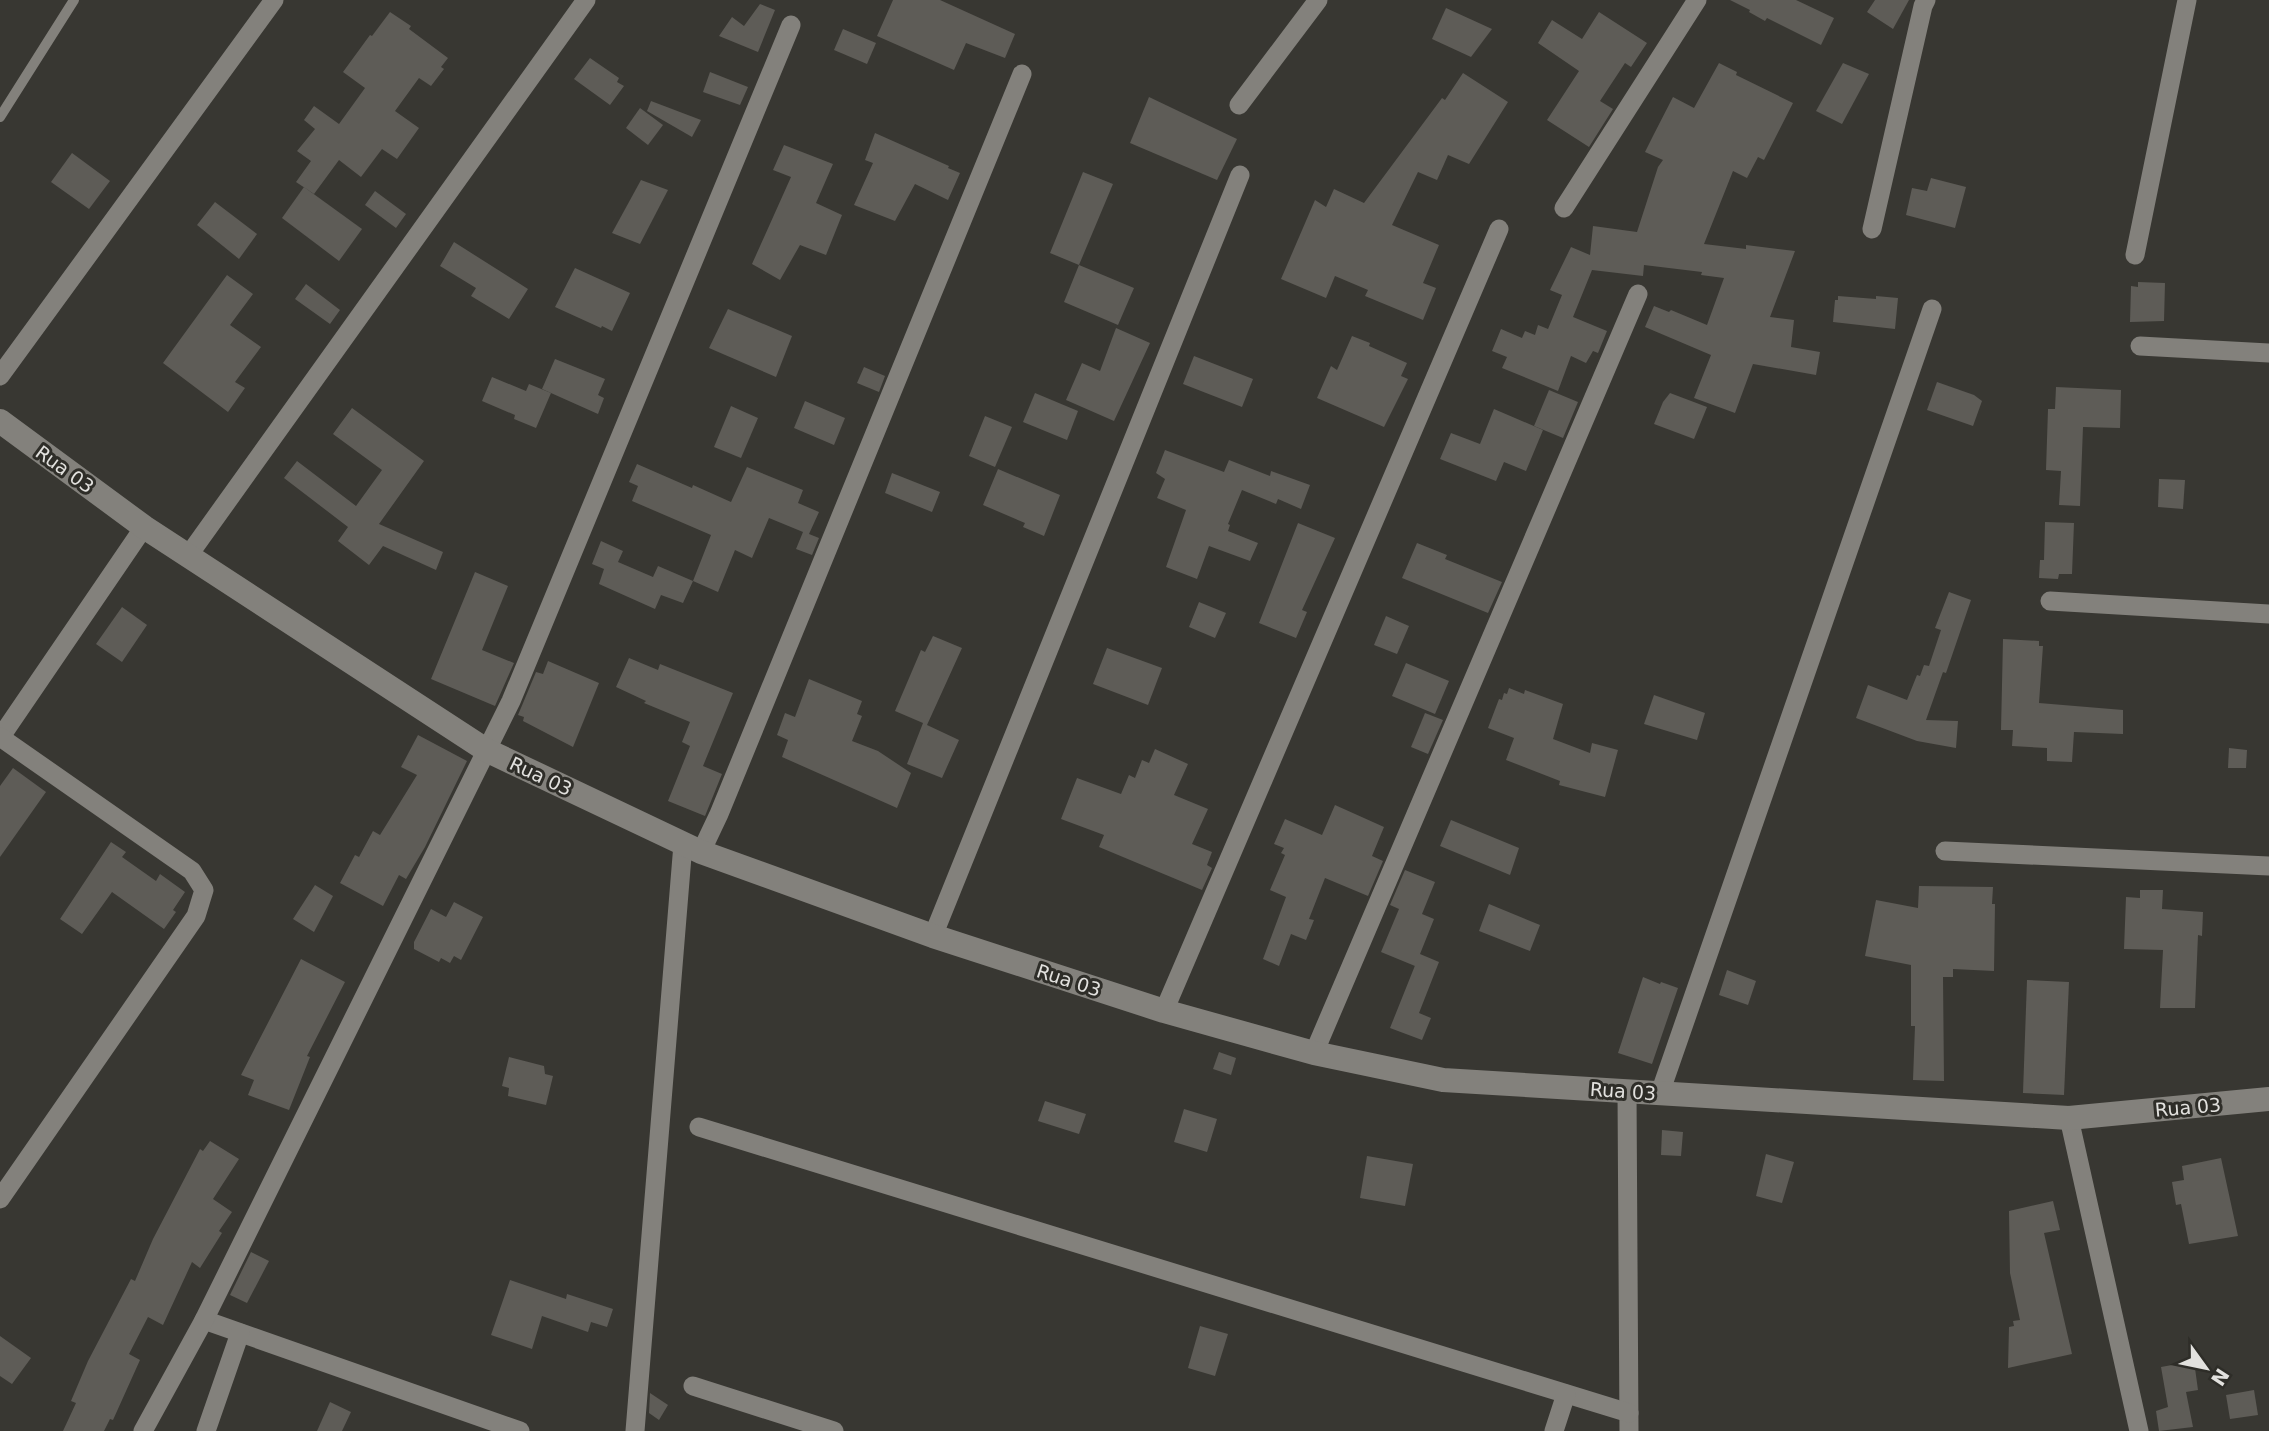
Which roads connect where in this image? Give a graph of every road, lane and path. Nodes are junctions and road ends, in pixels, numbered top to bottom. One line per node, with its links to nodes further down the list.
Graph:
1 (74, 0): 11 (lane)
2 (274, 0): 21 (street)
3 (586, 0): 24 (street)
4 (1318, 0): 10 (street)
5 (1697, 0): 13 (street)
6 (1926, 0): 15 (street)
7 (2187, 0): 16 (street)
8 (791, 25): 28 (street)
9 (1022, 74): 29 (street)
10 (1239, 105)
11 (0, 117)
12 (1240, 175): 32 (street)
13 (1564, 208)
14 (1499, 229): 33 (street)
15 (1872, 229)
16 (2135, 256)
17 (1638, 294): 34 (street)
18 (1932, 309): 36 (street)
19 (2140, 346): 20 (street)
20 (2269, 353)
21 (0, 376)
22 (0, 421): 23 (street, Rua 03)
23 (144, 527): 24 (street, Rua 03); 27 (street)
24 (188, 556): 28 (street, Rua 03)
25 (2050, 601): 26 (street)
26 (2269, 614)
27 (0, 738): 40 (street)
28 (486, 750): 29 (street, Rua 03); 41 (street)
29 (692, 848): 32 (street, Rua 03); 49 (street)
30 (1945, 851): 31 (street)
31 (2269, 866)
32 (933, 936): 33 (street, Rua 03)
33 (1164, 1011): 34 (street, Rua 03)
34 (1314, 1053): 35 (street, Rua 03)
35 (1627, 1091): 36 (street, Rua 03); 45 (street)
36 (1660, 1093): 38 (street, Rua 03)
37 (2269, 1100): 38 (street, Rua 03)
38 (2069, 1118): 52 (street)
39 (699, 1127): 44 (street)
40 (0, 1199)
41 (204, 1320): 42 (street); 46 (street)
42 (240, 1333): 47 (street); 48 (street)
43 (693, 1386): 50 (street)
44 (1566, 1394): 45 (street); 51 (street)
45 (1629, 1422)
46 (142, 1431)
47 (206, 1431)
48 (520, 1431)
49 (635, 1431)
50 (834, 1431)
51 (1554, 1431)
52 (2140, 1431)

